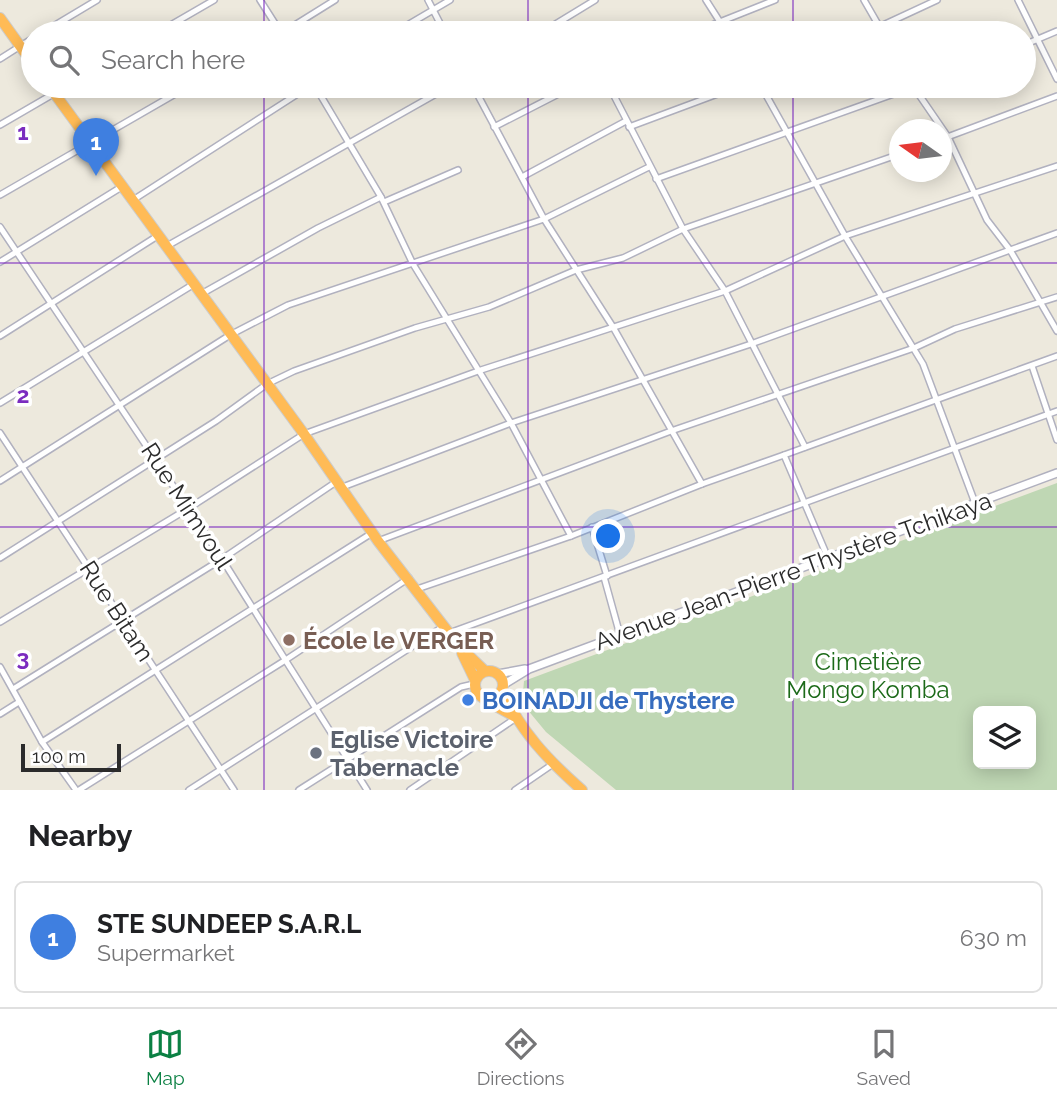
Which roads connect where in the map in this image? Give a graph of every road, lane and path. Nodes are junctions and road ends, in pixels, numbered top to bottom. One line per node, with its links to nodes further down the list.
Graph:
1 (97, 0): 15 (street)
2 (214, 0): 16 (street)
3 (260, 0): 17 (street)
4 (335, 0): 18 (street)
5 (428, 0): 13 (street)
6 (450, 0): 13 (street)
7 (595, 0): 21 (street)
8 (706, 0): 22 (street)
9 (775, 0): 22 (street)
10 (864, 0): 23 (street)
11 (937, 0): 24 (street)
12 (1018, 0): 25 (street)
13 (433, 9): 19 (street); 20 (street)
14 (0, 18): 28 (highway)
15 (62, 21)
16 (178, 21)
17 (274, 21)
18 (301, 21)
19 (414, 21)
20 (439, 21)
21 (561, 21)
22 (719, 21)
23 (876, 21)
24 (893, 21)
25 (1028, 21)
26 (1057, 31): 27 (street)
27 (1037, 40): 30 (street)
28 (20, 46): 29 (street)
29 (0, 59)
30 (1057, 79)
31 (1057, 96): 50 (street)
32 (39, 98): 47 (street)
33 (58, 98): 51 (highway)
34 (168, 98): 51 (street)
35 (294, 98): 64 (street)
36 (321, 98): 52 (street)
37 (430, 98): 52 (street)
38 (478, 98): 48 (street)
39 (551, 98): 48 (street)
40 (615, 98): 46 (street)
41 (704, 98): 46 (street)
42 (768, 98): 49 (street)
43 (881, 98): 49 (street)
44 (921, 98): 45 (street)
45 (934, 119)
46 (627, 124): 56 (street); 58 (street)
47 (0, 125)
48 (494, 128): 58 (street)
49 (788, 132): 59 (street); 60 (street)
50 (952, 135)
51 (90, 142): 61 (highway); 63 (street)
52 (351, 144): 65 (street); 72 (street)
53 (952, 151): 62 (street)
54 (889, 158): 60 (street)
55 (1057, 166): 62 (street)
56 (649, 167): 59 (street); 66 (street)
57 (458, 170): 65 (street)
58 (522, 177): 66 (street)
59 (656, 179): 68 (street)
60 (817, 182): 68 (street); 71 (street)
61 (123, 186): 64 (highway); 74 (street)
62 (975, 194): 71 (street); 73 (street)
63 (0, 195)
64 (133, 200): 70 (highway)
65 (382, 200): 76 (street); 80 (street)
66 (544, 219): 76 (street); 77 (street)
67 (0, 227): 74 (street, Rue Mimvoul)
68 (683, 229): 77 (street); 79 (street)
69 (1057, 233): 73 (street)
70 (159, 235): 72 (highway); 84 (street)
71 (845, 236): 79 (street); 81 (street)
72 (167, 246): 78 (highway)
73 (1010, 250): 81 (street); 83 (street)
74 (17, 252): 75 (street); 84 (street, Rue Mimvoul)
75 (0, 262)
76 (414, 264): 85 (street); 88 (street)
77 (576, 270): 85 (street); 86 (street)
78 (194, 284): 80 (highway); 92 (street)
79 (725, 291): 86 (street); 90 (street)
80 (203, 293): 88 (highway)
81 (880, 295): 90 (street); 91 (street)
82 (1057, 297): 83 (street)
83 (1041, 302): 87 (street); 91 (street)
84 (52, 303): 89 (street); 92 (street, Rue Mimvoul)
85 (447, 320): 95 (street); 97 (street)
86 (613, 327): 95 (street); 96 (street)
87 (1057, 331)
88 (230, 335): 97 (highway); 101 (street)
89 (0, 336)
90 (751, 344): 96 (street); 98 (street)
91 (914, 348): 98 (street); 99 (street)
92 (84, 351): 100 (street); 101 (street, Rue Mimvoul)
93 (1057, 356): 94 (street)
94 (1032, 366): 99 (street); 103 (street)
95 (481, 370): 104 (street); 107 (street)
96 (642, 379): 104 (street); 105 (street)
97 (268, 384): 107 (highway); 112 (street)
98 (779, 393): 105 (street); 109 (street)
99 (937, 401): 109 (street); 110 (street)
100 (0, 403)
101 (120, 403): 112 (street, Rue Mimvoul); 113 (street)
102 (1057, 411): 103 (street)
103 (1047, 414): 108 (street); 110 (street)
104 (511, 424): 116 (street); 118 (street)
105 (671, 431): 116 (street); 117 (street)
106 (0, 433): 113 (street, Rue Bitam)
107 (304, 434): 118 (highway); 121 (street)
108 (1057, 440)
109 (805, 447): 111 (street)
110 (954, 448): 119 (street); 120 (street)
111 (784, 455): 117 (street); 119 (street)
112 (156, 458): 121 (street, Rue Mimvoul); 122 (street)
113 (22, 467): 115 (street); 122 (street, Rue Bitam)
114 (1057, 473): 120 (street, Avenue Jean-Pierre Thystère Tchikaya)
115 (0, 481)
116 (542, 481): 124 (street); 125 (street)
117 (702, 484): 123 (street)
118 (338, 485): 125 (highway); 128 (street)
119 (806, 500): 127 (street); 130 (street)
120 (975, 503): 127 (street, Avenue Jean-Pierre Thystère Tchikaya)
121 (189, 508): 128 (street, Rue Mimvoul); 129 (street)
122 (58, 521): 126 (street); 129 (street, Rue Bitam)
123 (592, 527): 124 (street); 130 (street)
124 (571, 536): 132 (street)
125 (375, 537): 131 (highway); 133 (street)
126 (0, 558)
127 (828, 558): 137 (street, Avenue Jean-Pierre Thystère Tchikaya)
128 (222, 559): 133 (street, Rue Mimvoul); 134 (street)
129 (90, 569): 134 (street, Rue Bitam); 135 (street)
130 (606, 576): 136 (street); 137 (street)
131 (409, 578): 132 (highway); 139 (street)
132 (417, 589): 136 (highway)
133 (253, 610): 139 (street, Rue Mimvoul); 142 (street)
134 (124, 621): 142 (street, Rue Bitam); 147 (street)
135 (0, 622)
136 (447, 630): 138 (highway); 150 (street)
137 (620, 635): 141 (street, Avenue Jean-Pierre Thystère Tchikaya)
138 (459, 646): 143 (highway); 145 (highway)
139 (284, 661): 150 (street, Rue Mimvoul); 153 (street)
140 (0, 667): 147 (street)
141 (529, 669): 144 (street, Avenue Jean-Pierre Thystère Tchikaya); 146 (street, Avenue Jean-Pierre Thystère Tchikaya)
142 (156, 671): 153 (street, Rue Bitam); 154 (street)
143 (485, 671): 144 (highway); 145 (highway)
144 (498, 674): 146 (highway)
145 (475, 682): 148 (highway); 155 (street)
146 (503, 687): 148 (highway); 152 (highway)
147 (13, 689): 149 (street)
148 (485, 699): 152 (highway)
149 (19, 702): 151 (street); 154 (street)
150 (315, 711): 155 (street, Rue Mimvoul); 157 (street)
151 (0, 714)
152 (515, 717): 156 (highway); 163 (street)
153 (190, 721): 157 (street, Rue Bitam); 158 (street)
154 (43, 742): 158 (street)
155 (347, 761): 161 (street); 162 (street, Rue Mimvoul)
156 (553, 764): 164 (street); 165 (highway)
157 (221, 769): 159 (street); 160 (street, Rue Bitam)
158 (77, 790)
159 (189, 790)
160 (234, 790)
161 (299, 790)
162 (367, 790)
163 (410, 790)
164 (514, 790)
165 (582, 790)

